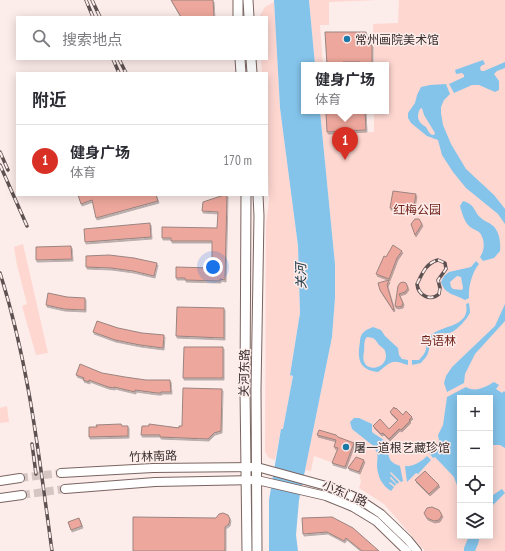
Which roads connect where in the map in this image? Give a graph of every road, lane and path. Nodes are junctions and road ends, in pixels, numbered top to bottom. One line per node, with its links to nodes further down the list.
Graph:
1 (243, 0): 2 (main road); 3 (main road)
2 (238, 16)
3 (249, 16)
4 (240, 60): 6 (main road)
5 (251, 60): 7 (main road)
6 (241, 72)
7 (252, 72)
8 (246, 196): 10 (main road, 关河东路)
9 (258, 196): 11 (main road, 关河东路)
10 (246, 466): 11 (main road); 12 (main road, 竹林南路); 14 (main road, 关河东路)
11 (257, 467): 15 (main road, 关河东路); 23 (main road, 小东门路)
12 (61, 472)
13 (20, 478): 16 (main road)
14 (246, 479): 15 (main road); 17 (main road); 20 (main road, 关河东路)
15 (257, 480): 21 (main road, 关河东路); 22 (main road, 小东门路)
16 (0, 481)
17 (65, 489)
18 (22, 495): 19 (main road)
19 (0, 498)
20 (247, 551)
21 (257, 551)
22 (407, 551)
23 (417, 551)

